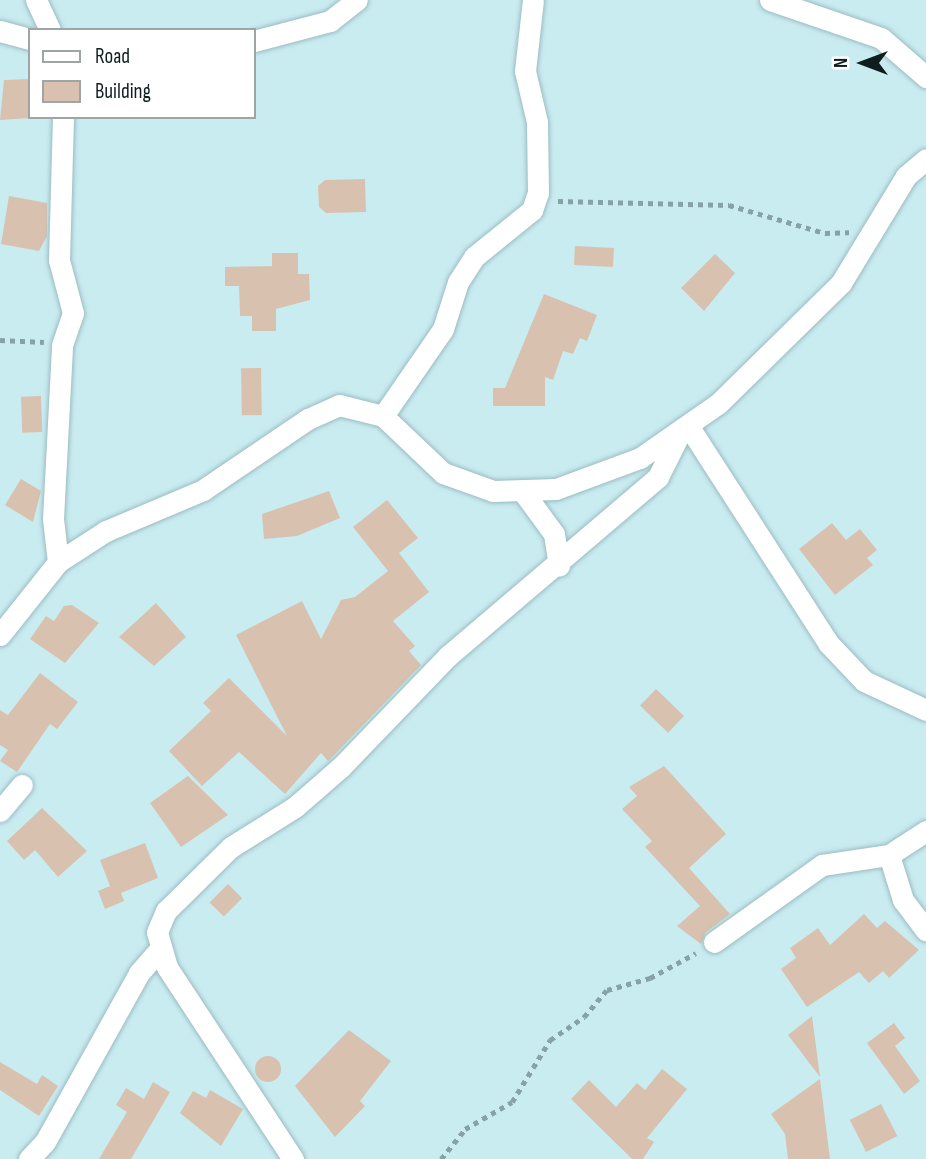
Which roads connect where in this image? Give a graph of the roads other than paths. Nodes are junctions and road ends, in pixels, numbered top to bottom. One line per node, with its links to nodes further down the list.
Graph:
1 (36, 0): 5 (street)
2 (356, 0): 8 (street)
3 (533, 0): 12 (street)
4 (770, 0): 9 (street)
5 (49, 28)
6 (0, 32): 7 (street)
7 (28, 39)
8 (256, 40)
9 (926, 77)
10 (63, 119): 15 (street)
11 (926, 159): 13 (street)
12 (383, 416): 14 (street); 15 (street)
13 (685, 430): 14 (street); 16 (street); 18 (street)
14 (524, 493): 16 (street)
15 (58, 562): 17 (street)
16 (559, 566): 25 (street)
17 (0, 635)
18 (926, 710)
19 (22, 785): 20 (street)
20 (0, 811)
21 (926, 831): 22 (street)
22 (889, 855): 23 (street); 24 (street)
23 (926, 930)
24 (714, 942)
25 (160, 950): 26 (street); 27 (street)
26 (29, 1159)
27 (293, 1159)

